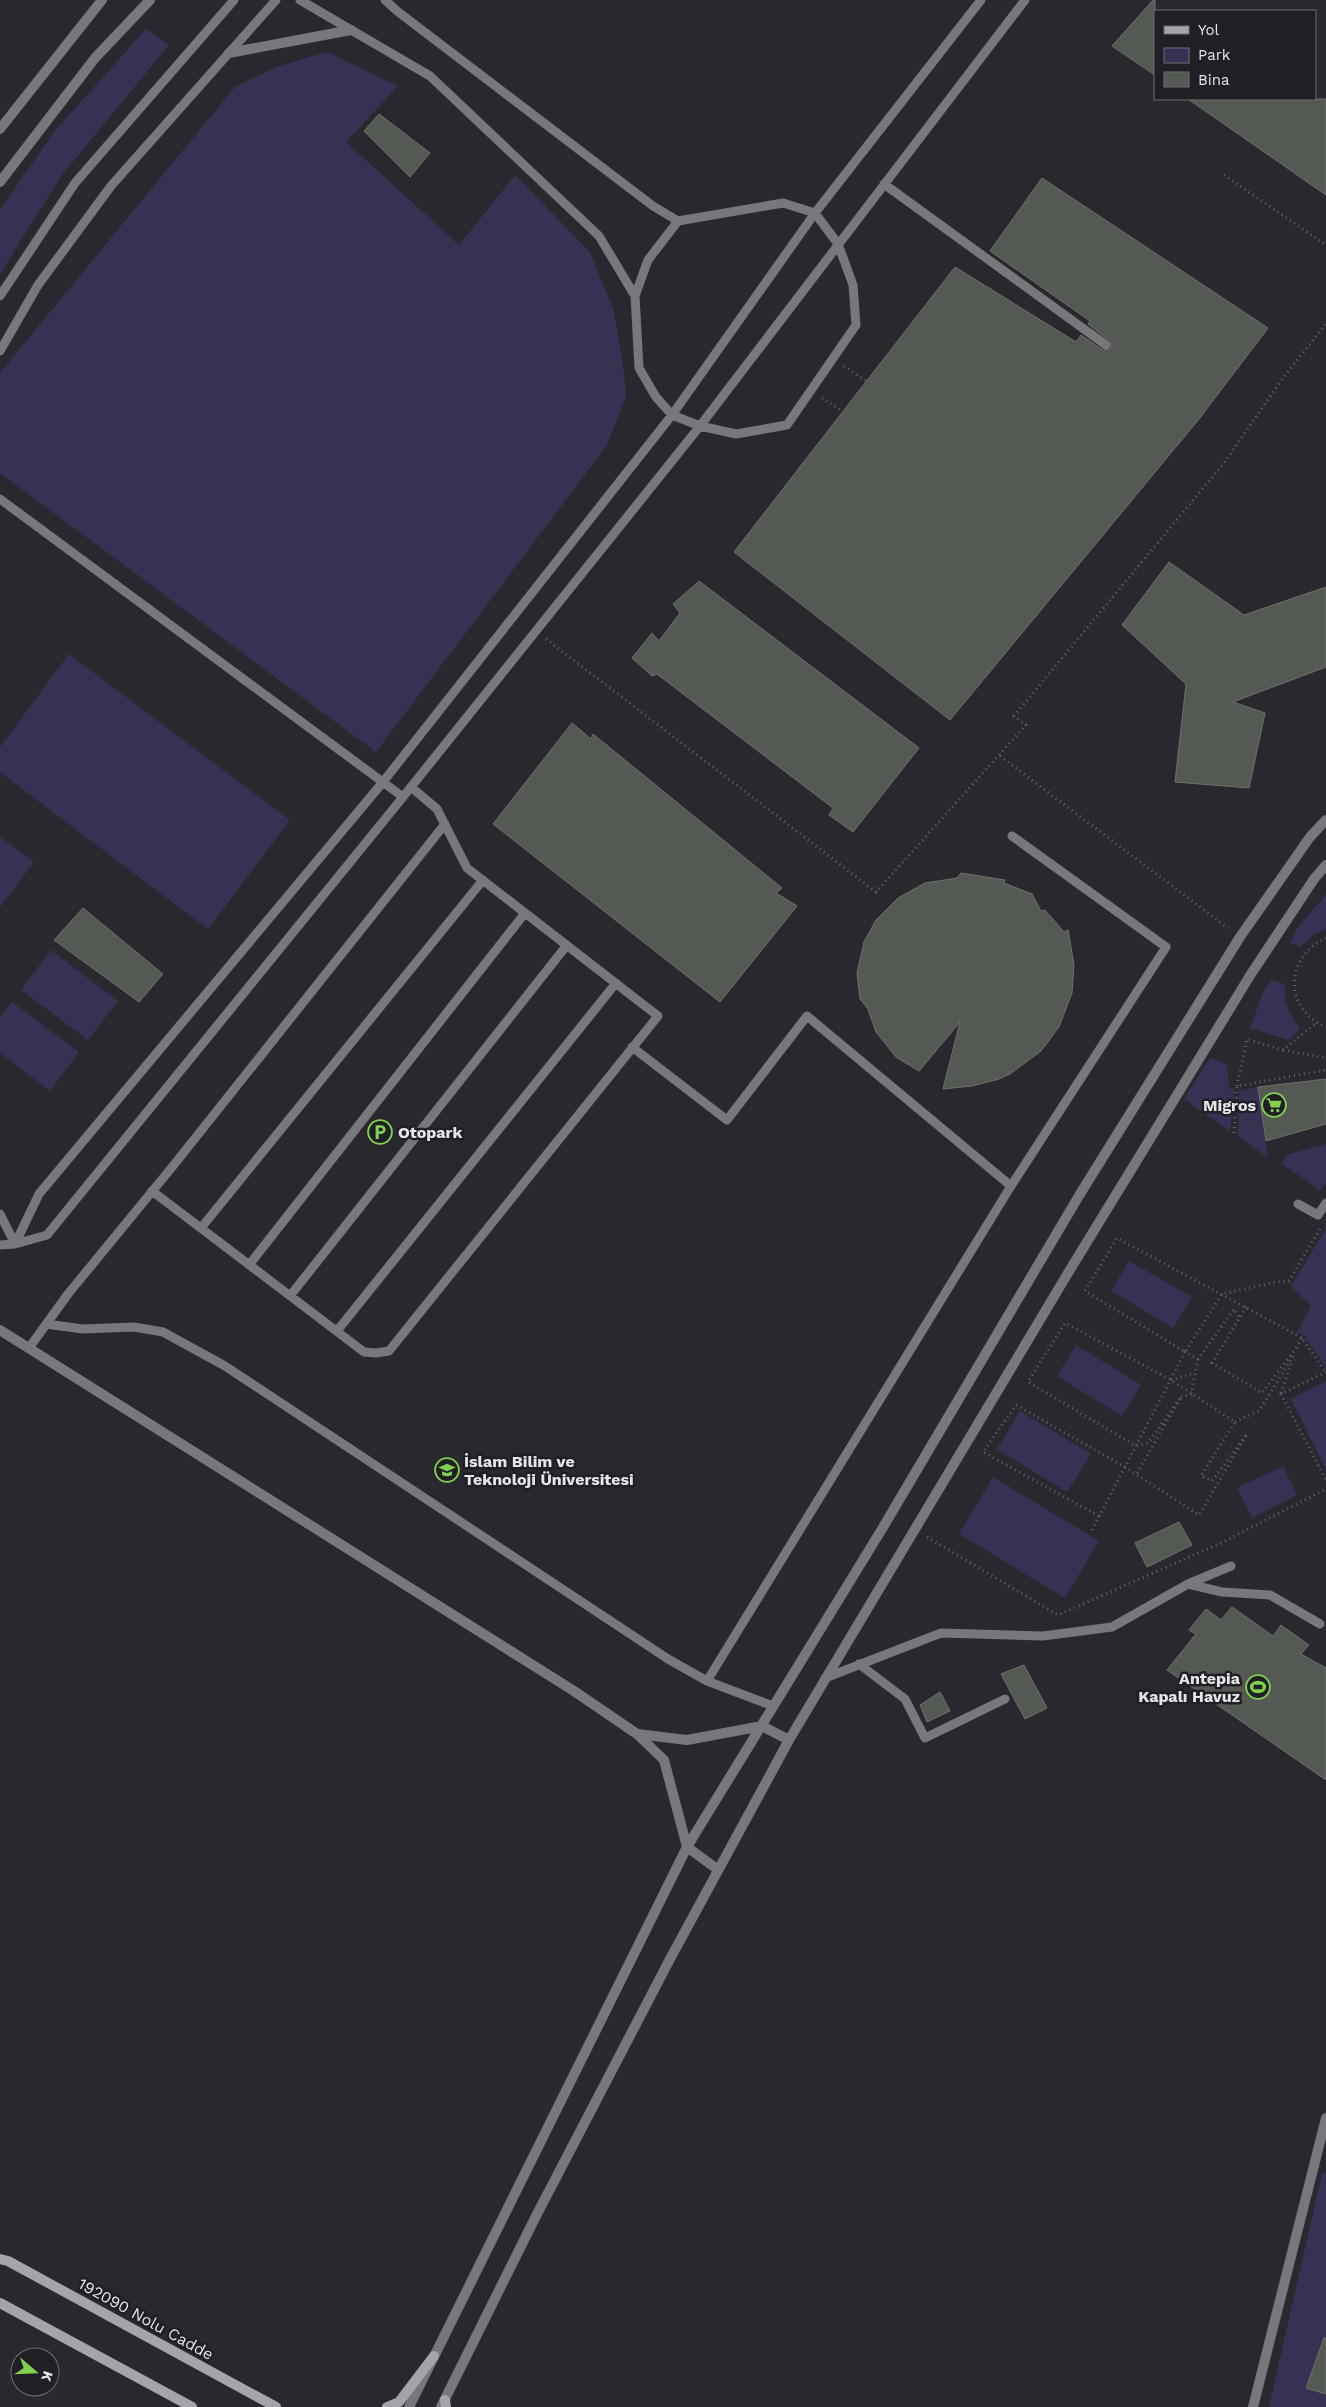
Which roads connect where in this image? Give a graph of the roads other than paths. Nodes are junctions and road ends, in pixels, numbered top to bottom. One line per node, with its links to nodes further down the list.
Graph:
1 (102, 0): 11 (street)
2 (150, 0): 12 (street)
3 (234, 0): 17 (lane)
4 (276, 0): 10 (lane)
5 (300, 0): 9 (lane)
6 (386, 0): 15 (lane)
7 (981, 0): 14 (lane)
8 (1025, 0): 13 (lane)
9 (351, 30): 10 (street); 18 (lane)
10 (229, 53): 20 (lane)
11 (0, 130)
12 (0, 182)
13 (884, 184): 16 (lane); 19 (lane)
14 (815, 213): 15 (lane); 16 (lane); 21 (lane)
15 (678, 222): 18 (lane)
16 (838, 244): 22 (lane); 22 (lane)
17 (0, 296)
18 (635, 296): 21 (lane)
19 (1106, 345)
20 (0, 351)
21 (672, 415): 22 (lane); 24 (lane)
22 (700, 426): 25 (lane)
23 (0, 499): 24 (lane)
24 (383, 782): 26 (lane); 42 (lane)
25 (411, 787): 26 (lane); 28 (lane)
26 (403, 797): 42 (lane)
27 (1326, 820): 57 (street)
28 (445, 824): 31 (lane); 37 (lane)
29 (1012, 836): 36 (lane)
30 (1326, 865): 54 (street)
31 (483, 880): 32 (lane); 41 (lane)
32 (525, 913): 33 (lane); 44 (lane)
33 (567, 946): 34 (lane); 45 (lane)
34 (616, 983): 35 (lane); 48 (lane)
35 (632, 1047): 36 (lane); 48 (lane)
36 (1011, 1186): 55 (lane)
37 (152, 1191): 41 (lane); 46 (lane)
38 (1326, 1203): 39 (lane)
39 (1298, 1204)
40 (0, 1214): 42 (lane)
41 (201, 1228): 44 (lane)
42 (15, 1244): 43 (lane)
43 (0, 1245)
44 (249, 1264): 45 (lane)
45 (290, 1296): 48 (lane)
46 (46, 1324): 49 (lane); 55 (lane)
47 (0, 1330): 49 (street)
48 (336, 1331)
49 (29, 1348): 59 (street)
50 (1231, 1566): 51 (lane)
51 (1188, 1584): 52 (lane); 53 (lane)
52 (1320, 1624)
53 (859, 1664): 54 (lane); 56 (lane)
54 (825, 1678): 60 (street)
55 (707, 1682): 57 (lane)
56 (1006, 1699)
57 (773, 1706): 58 (street)
58 (762, 1726): 59 (street); 60 (street); 61 (street)
59 (636, 1734): 61 (street)
60 (789, 1740): 62 (street)
61 (687, 1848): 62 (street); 66 (street)
62 (717, 1869): 67 (street)
63 (1326, 2118): 72 (street)
64 (0, 2259): 69 (street, 192090 Nolu Cadde)
65 (0, 2302): 68 (street)
66 (434, 2356): 70 (street); 71 (street)
67 (444, 2405)
68 (192, 2407)
69 (277, 2407)
70 (387, 2407)
71 (409, 2407)
72 (1253, 2407)

